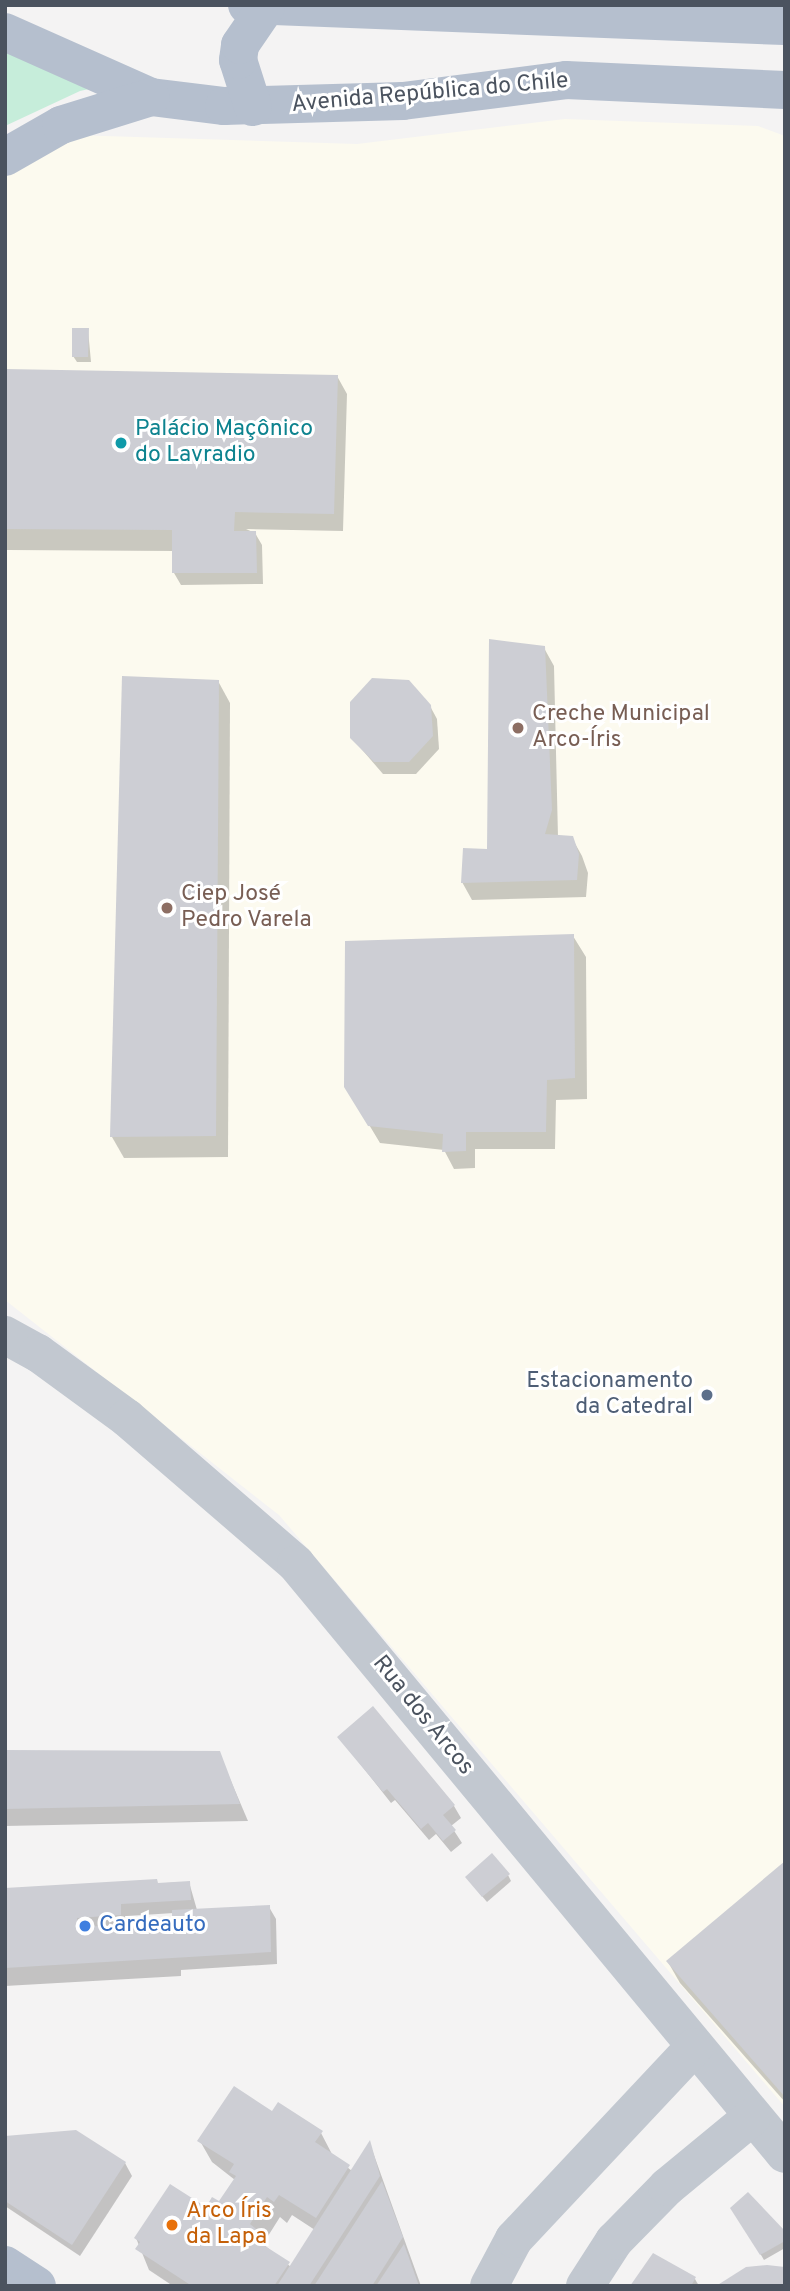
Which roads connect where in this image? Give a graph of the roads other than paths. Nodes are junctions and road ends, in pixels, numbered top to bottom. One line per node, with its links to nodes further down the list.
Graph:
1 (256, 6): 2 (main road); 6 (main road)
2 (785, 26)
3 (5, 32): 5 (main road, Avenida República do Chile)
4 (785, 90): 6 (main road, Avenida República do Chile)
5 (151, 97): 6 (main road, Avenida República do Chile); 7 (main road)
6 (253, 107)
7 (5, 156)
8 (5, 1335): 9 (street, Rua dos Arcos)
9 (694, 2047): 10 (street, Rua dos Arcos); 14 (street)
10 (752, 2117): 11 (street, Rua dos Arcos); 15 (street)
11 (785, 2154)
12 (5, 2265): 13 (main road)
13 (37, 2286)
14 (489, 2286)
15 (584, 2286)

